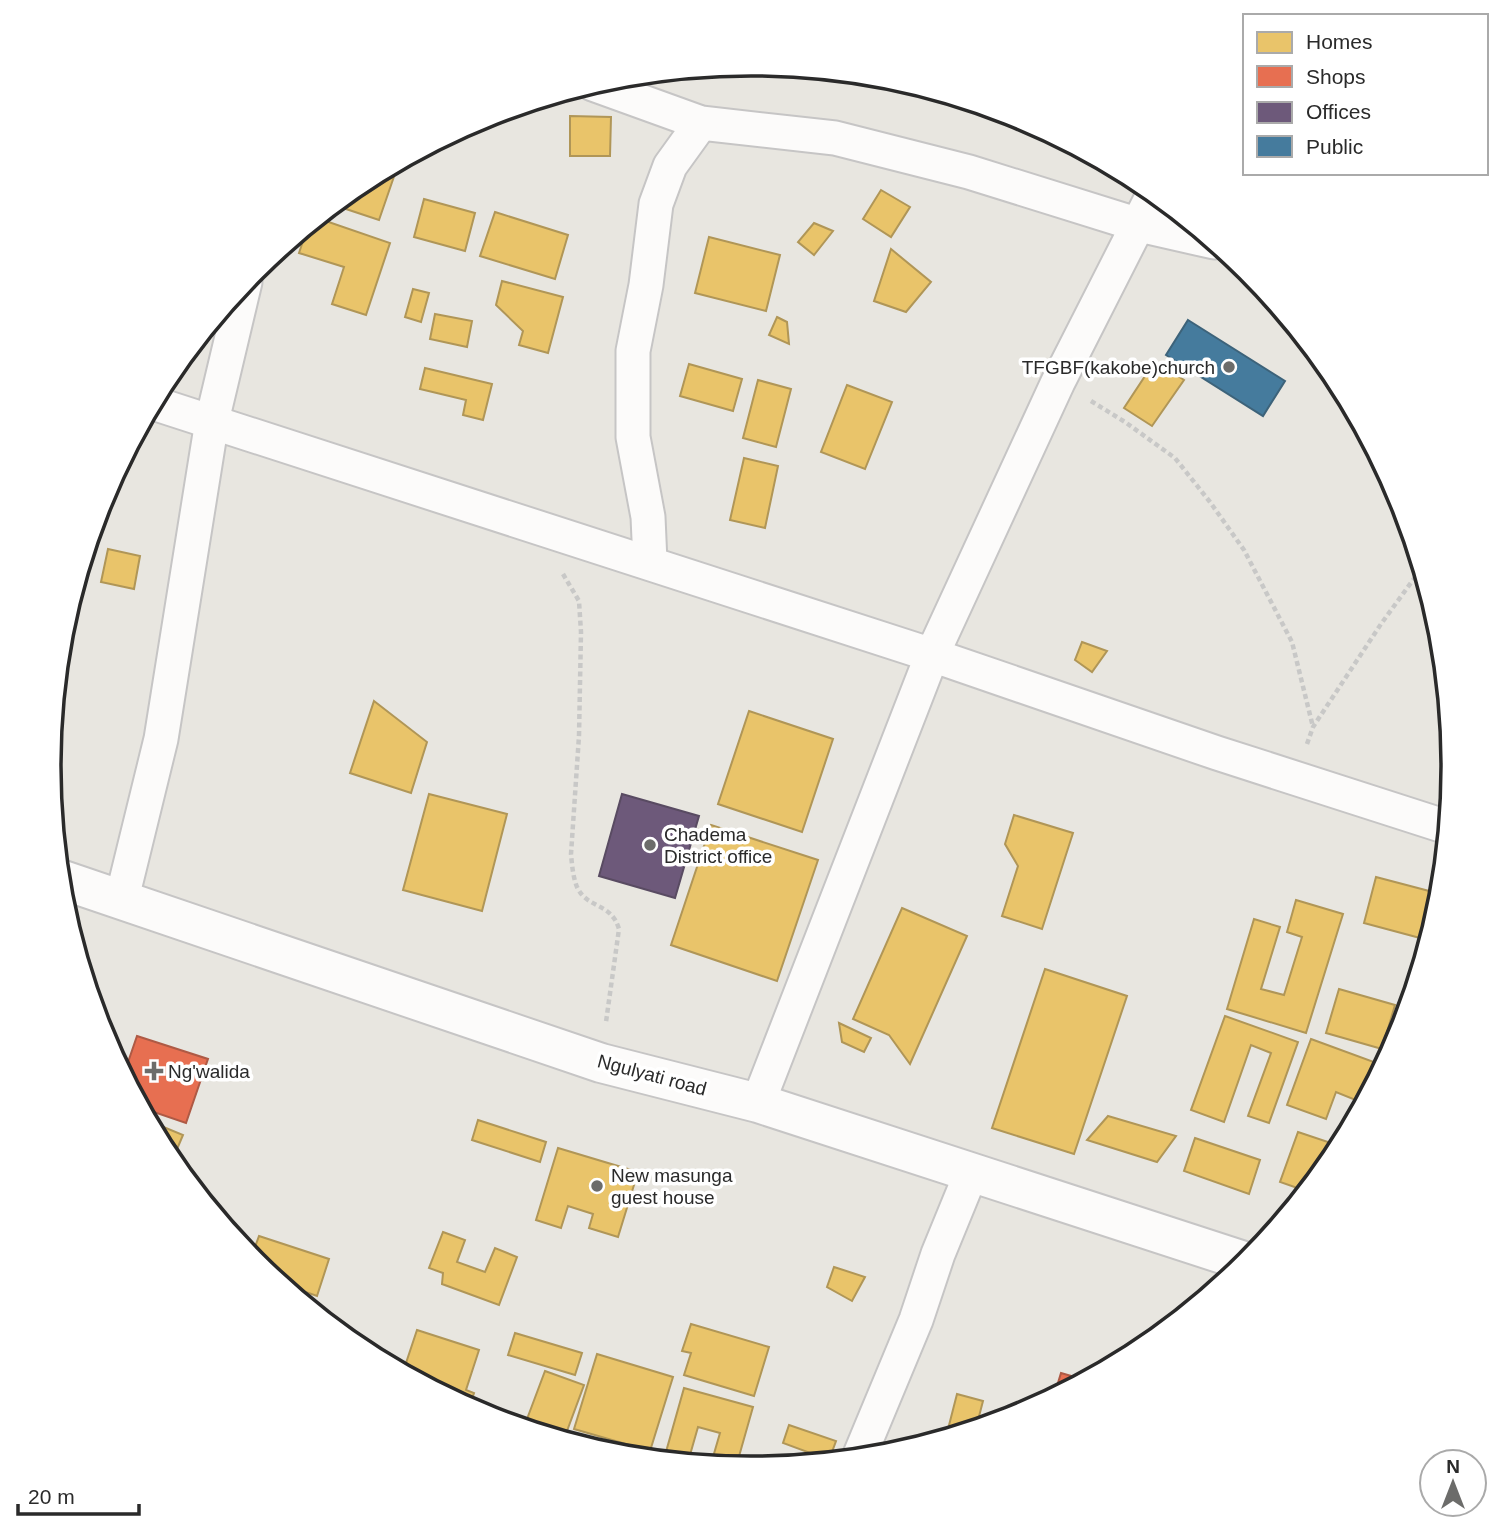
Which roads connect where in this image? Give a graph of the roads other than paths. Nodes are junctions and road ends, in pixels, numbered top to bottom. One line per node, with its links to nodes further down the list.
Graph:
1 (612, 91): 2 (street)
2 (701, 123): 4 (street); 9 (street)
3 (1149, 203): 4 (street)
4 (1139, 225): 5 (street); 10 (street)
5 (1194, 238)
6 (240, 302): 8 (street)
7 (163, 406): 8 (street)
8 (212, 421): 9 (street); 13 (street)
9 (650, 562): 10 (street)
10 (932, 655): 11 (street); 14 (street)
11 (1438, 824)
12 (72, 883): 13 (main road, Ngulyati road)
13 (122, 898): 14 (main road, Ngulyati road)
14 (758, 1103): 15 (main road, Ngulyati road)
15 (972, 1171): 16 (main road, Ngulyati road); 17 (street)
16 (1235, 1258)
17 (864, 1446)

